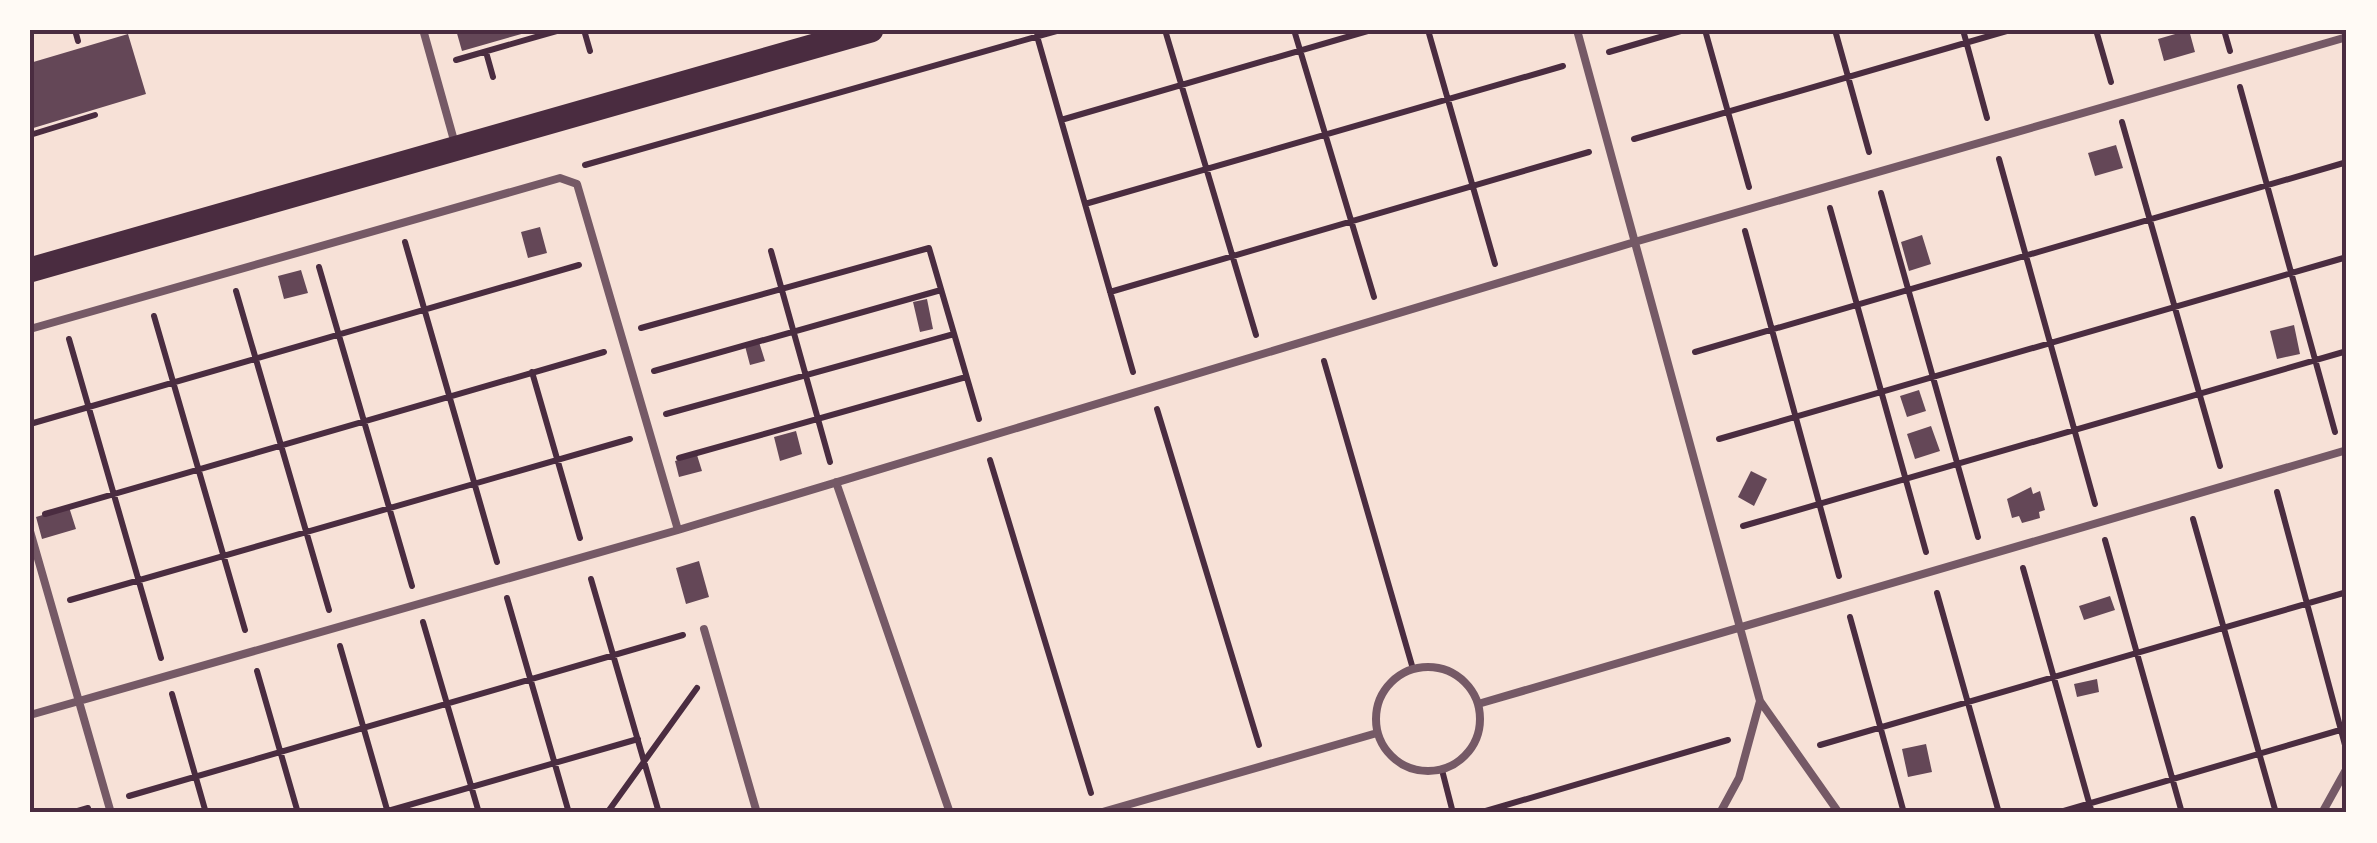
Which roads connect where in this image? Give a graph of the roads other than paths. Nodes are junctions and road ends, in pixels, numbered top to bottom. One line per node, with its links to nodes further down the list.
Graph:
1 (871, 30): 5 (main road)
2 (1577, 30): 6 (lane)
3 (424, 32): 5 (lane)
4 (2347, 37): 6 (lane)
5 (456, 148): 7 (main road)
6 (1638, 241): 10 (lane); 13 (lane)
7 (30, 270)
8 (30, 329): 12 (lane)
9 (2344, 451): 13 (lane)
10 (836, 482): 12 (lane); 24 (lane)
11 (30, 530): 15 (lane)
12 (678, 530): 15 (lane)
13 (1739, 626): 16 (lane); 17 (lane)
14 (704, 629): 23 (lane)
15 (79, 701): 18 (lane); 22 (lane)
16 (1760, 701): 26 (lane); 27 (lane)
17 (1478, 704): 19 (lane); 19 (lane)
18 (30, 716)
19 (1377, 733): 25 (lane)
20 (2347, 768): 21 (lane)
21 (2326, 811)
22 (111, 813)
23 (756, 813)
24 (950, 813)
25 (1099, 813)
26 (1720, 813)
27 (1839, 813)

